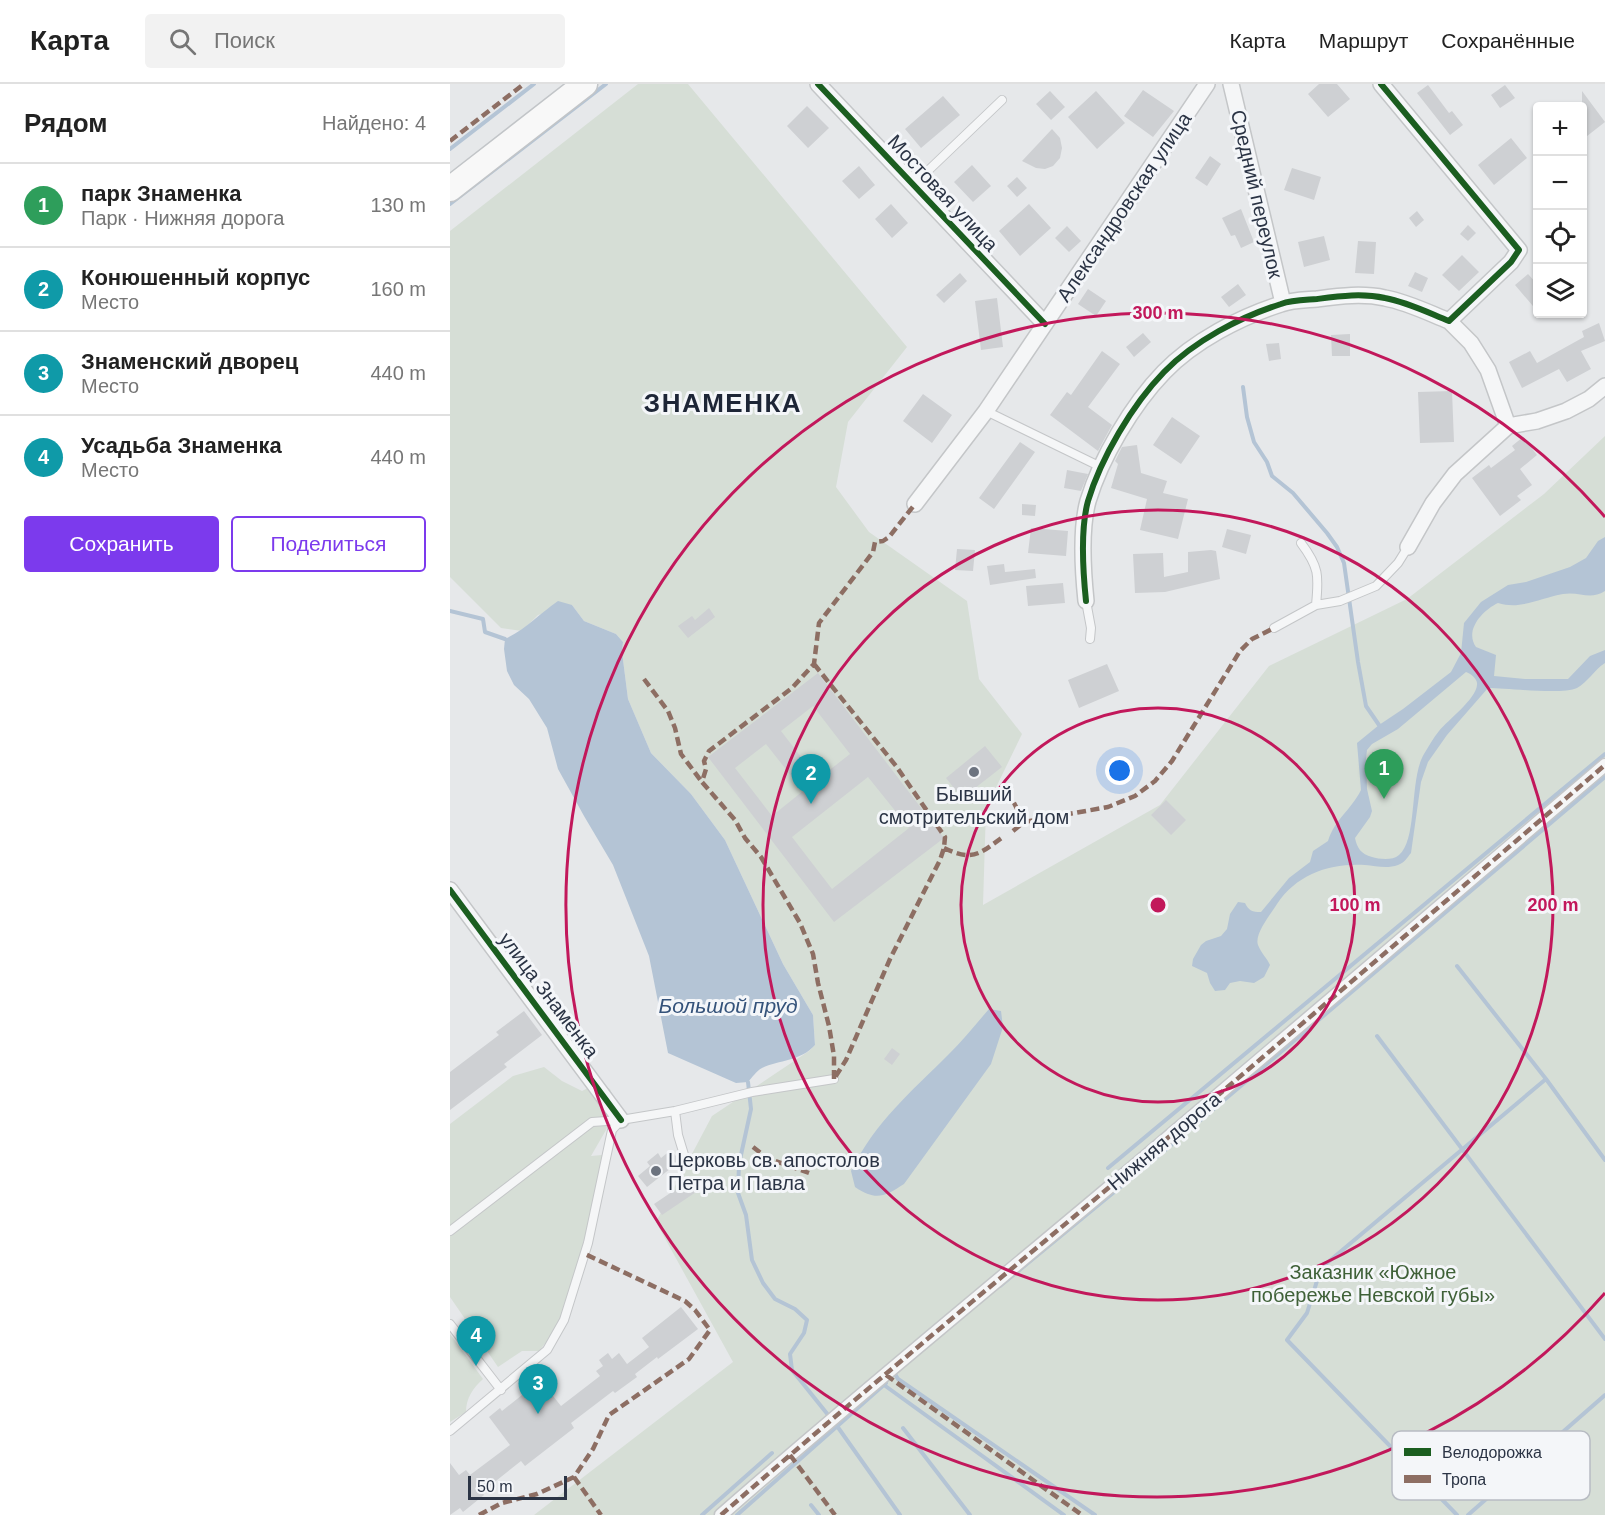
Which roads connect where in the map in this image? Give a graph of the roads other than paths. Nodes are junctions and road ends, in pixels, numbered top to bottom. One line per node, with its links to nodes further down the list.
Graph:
1 (562, 84): 8 (main road)
2 (585, 84): 10 (main road)
3 (818, 84): 9 (street, Мостовая улица)
4 (1207, 84): 13 (street, Александровская улица)
5 (1231, 84): 11 (street, Средний переулок)
6 (1381, 84): 12 (street)
7 (1002, 100): 9 (lane)
8 (450, 171)
9 (913, 185): 13 (street, Мостовая улица)
10 (450, 189)
11 (1283, 303): 12 (street); 17 (street)
12 (1449, 321): 16 (street)
13 (1045, 324): 15 (street, Александровская улица)
14 (1605, 386): 16 (street)
15 (986, 411): 17 (lane); 18 (street, Александровская улица)
16 (1508, 426): 20 (street)
17 (1101, 467): 21 (street)
18 (915, 504)
19 (1301, 543): 22 (lane)
20 (1408, 547): 22 (lane)
21 (1086, 601): 24 (lane)
22 (1316, 605): 23 (lane)
23 (1274, 628)
24 (1090, 639)
25 (1605, 765): 35 (street, Нижняя дорога)
26 (450, 890): 29 (street, улица Знаменка)
27 (834, 1079): 28 (lane)
28 (675, 1111): 29 (lane); 30 (lane)
29 (621, 1120): 31 (lane); 33 (lane)
30 (686, 1158)
31 (450, 1231)
32 (450, 1324): 33 (lane)
33 (501, 1390): 34 (lane)
34 (450, 1431)
35 (721, 1515)

